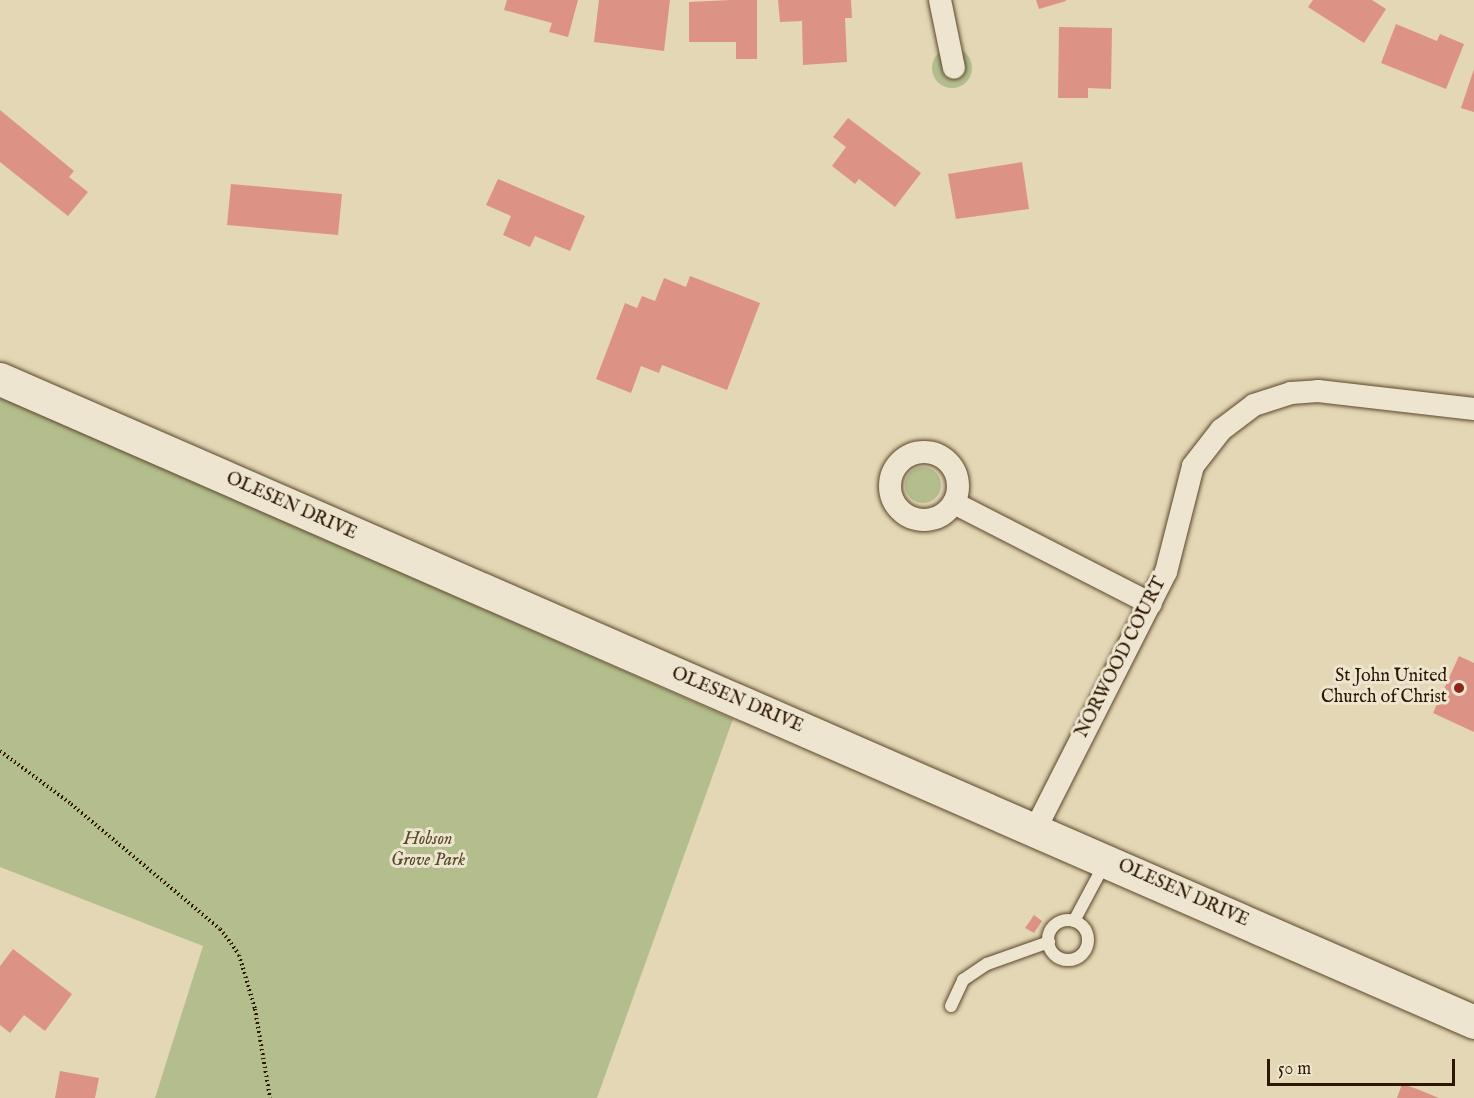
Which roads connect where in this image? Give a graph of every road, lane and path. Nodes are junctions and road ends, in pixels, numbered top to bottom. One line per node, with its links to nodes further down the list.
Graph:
1 (940, 0): 2 (street)
2 (954, 69)
3 (0, 379): 8 (street, OLESEN DRIVE)
4 (1474, 409): 6 (street, NORWOOD COURT)
5 (954, 503): 6 (street)
6 (1151, 604): 8 (street, NORWOOD COURT)
7 (0, 751): 14 (path)
8 (1035, 830): 9 (street, OLESEN DRIVE)
9 (1106, 861): 10 (lane); 13 (street, OLESEN DRIVE)
10 (1074, 921): 11 (lane); 11 (lane)
11 (1049, 942): 12 (lane)
12 (951, 1006)
13 (1474, 1022)
14 (270, 1098)

